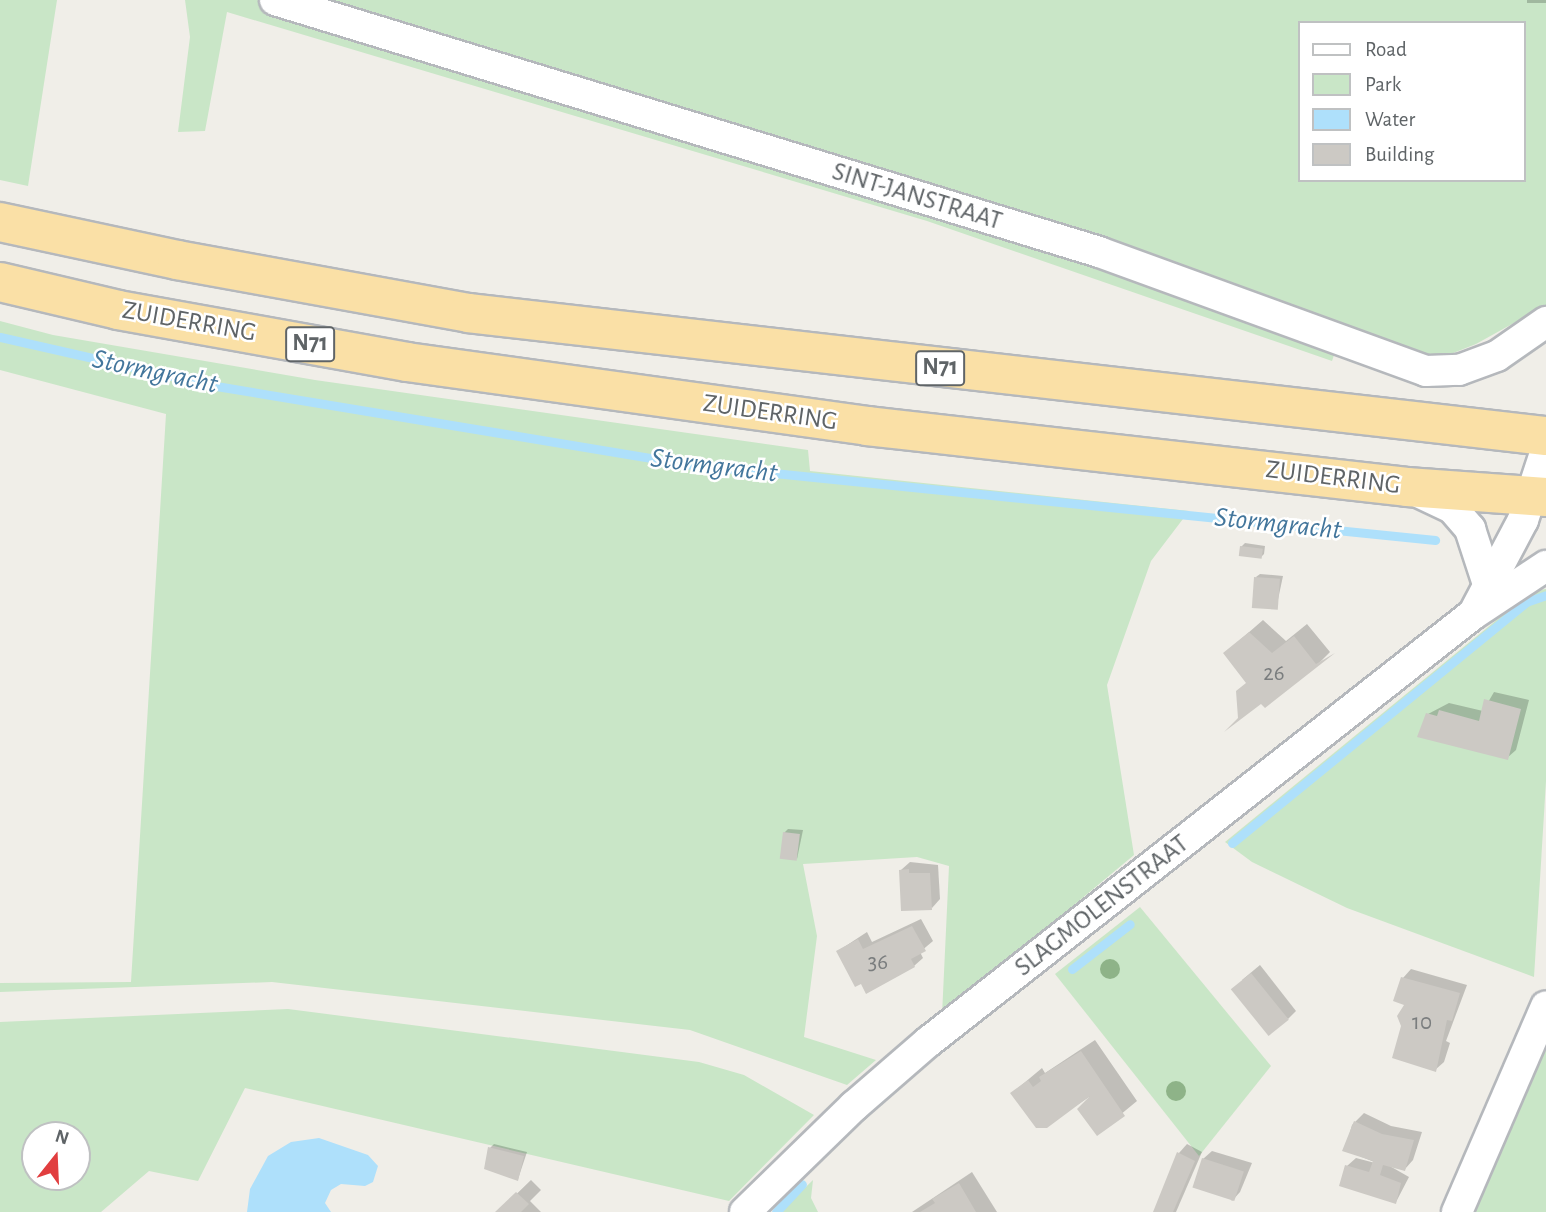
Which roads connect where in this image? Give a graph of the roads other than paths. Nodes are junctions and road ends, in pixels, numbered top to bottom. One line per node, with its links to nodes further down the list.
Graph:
1 (275, 0): 4 (street, SINT-JANSTRAAT)
2 (0, 222): 5 (highway, N71)
3 (0, 282): 7 (highway, ZUIDERRING / N71)
4 (1546, 322)
5 (1546, 436)
6 (1546, 450): 8 (street, SLAGMOLENSTRAAT)
7 (1407, 487): 8 (highway, ZUIDERRING / N71); 11 (street)
8 (1538, 497): 9 (street, SLAGMOLENSTRAAT)
9 (1504, 557): 10 (street); 11 (street, SLAGMOLENSTRAAT)
10 (1546, 564): 12 (street, SLAGMOLENSTRAAT)
11 (1489, 587): 12 (street, SLAGMOLENSTRAAT)
12 (1472, 615): 14 (street, SLAGMOLENSTRAAT)
13 (1546, 1006): 15 (street)
14 (745, 1212)
15 (1457, 1212)

